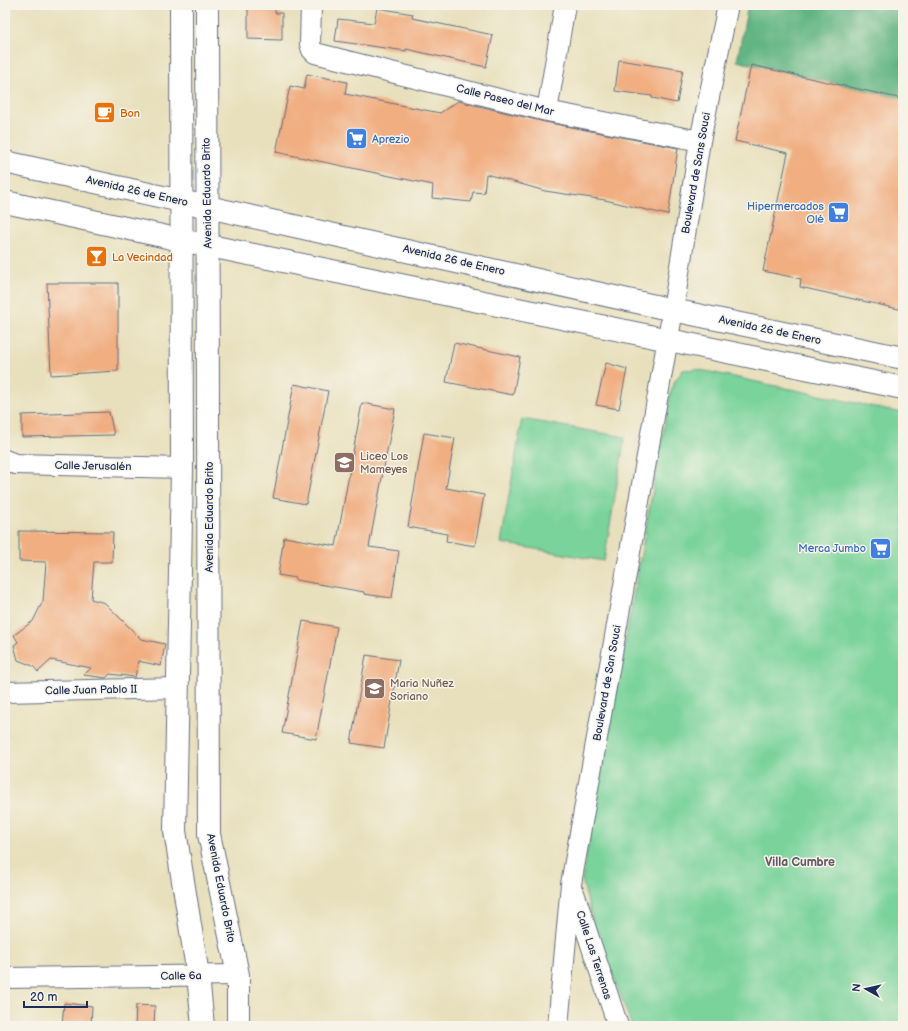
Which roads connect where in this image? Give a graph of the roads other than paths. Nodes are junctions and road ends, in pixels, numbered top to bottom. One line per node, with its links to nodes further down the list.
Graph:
1 (181, 5): 9 (street)
2 (207, 5): 11 (street, Avenida Eduardo Brito)
3 (311, 5): 6 (street, Calle Paseo del Mar)
4 (565, 5): 6 (street)
5 (728, 5): 7 (street, Boulevard de Sans Souci)
6 (547, 111): 7 (street, Calle Paseo del Mar)
7 (700, 141): 14 (street, Boulevard de Sans Souci)
8 (5, 162): 9 (street, Avenida 26 de Enero)
9 (181, 201): 11 (street, Avenida 26 de Enero); 12 (street)
10 (5, 202): 12 (street)
11 (208, 208): 13 (street, Avenida Eduardo Brito); 14 (street, Avenida 26 de Enero)
12 (181, 240): 13 (street); 19 (street)
13 (208, 246): 15 (street); 23 (street, Avenida Eduardo Brito)
14 (674, 310): 15 (street, Boulevard de Sans Souci); 16 (street, Avenida 26 de Enero)
15 (667, 341): 17 (street); 22 (street, Boulevard de San Souci)
16 (903, 358)
17 (903, 388)
18 (5, 460): 19 (street, Calle Jerusalén)
19 (182, 468): 20 (street)
20 (177, 688): 21 (street, Calle Juan Pablo II); 24 (street)
21 (5, 692)
22 (571, 884): 28 (street, Boulevard de San Souci); 29 (street, Calle Las Terrenas)
23 (238, 975): 24 (street, Calle 6a); 27 (street, Avenida Eduardo Brito)
24 (198, 976): 25 (street, Calle 6a); 26 (street)
25 (5, 978)
26 (202, 1026)
27 (238, 1026)
28 (558, 1026)
29 (618, 1026)

